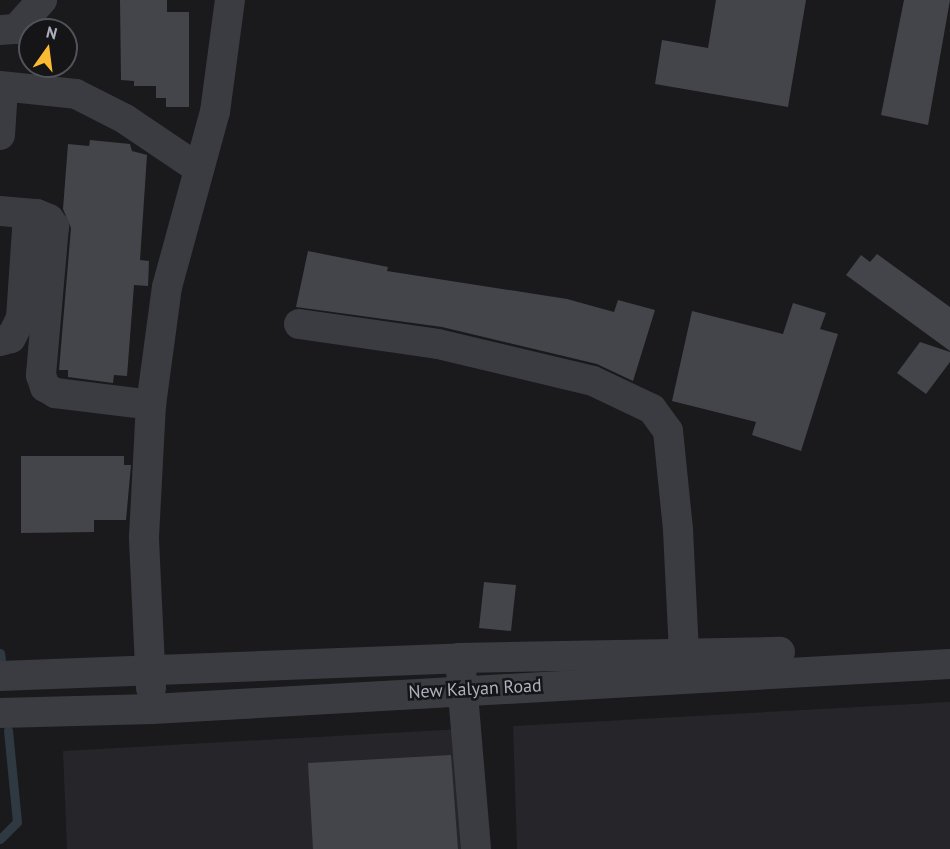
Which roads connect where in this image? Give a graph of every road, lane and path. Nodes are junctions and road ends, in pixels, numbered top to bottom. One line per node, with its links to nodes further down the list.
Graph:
1 (42, 0): 3 (street)
2 (230, 0): 6 (street)
3 (0, 30)
4 (2, 87): 5 (street); 6 (street)
5 (0, 135)
6 (200, 169): 10 (street)
7 (14, 212): 9 (street); 10 (street)
8 (298, 324): 14 (street)
9 (0, 341)
10 (151, 405): 15 (street)
11 (950, 646): 14 (street, New Kalyan Road)
12 (459, 658): 14 (street, New Kalyan Road); 15 (street, New Kalyan Road); 17 (street)
13 (950, 664): 14 (street, New Kalyan Road)
14 (684, 665): 17 (street, New Kalyan Road)
15 (149, 669): 16 (street, New Kalyan Road); 18 (street)
16 (0, 676)
17 (464, 690): 18 (street, New Kalyan Road); 20 (street)
18 (152, 709): 19 (street, New Kalyan Road)
19 (0, 713)
20 (476, 849)

